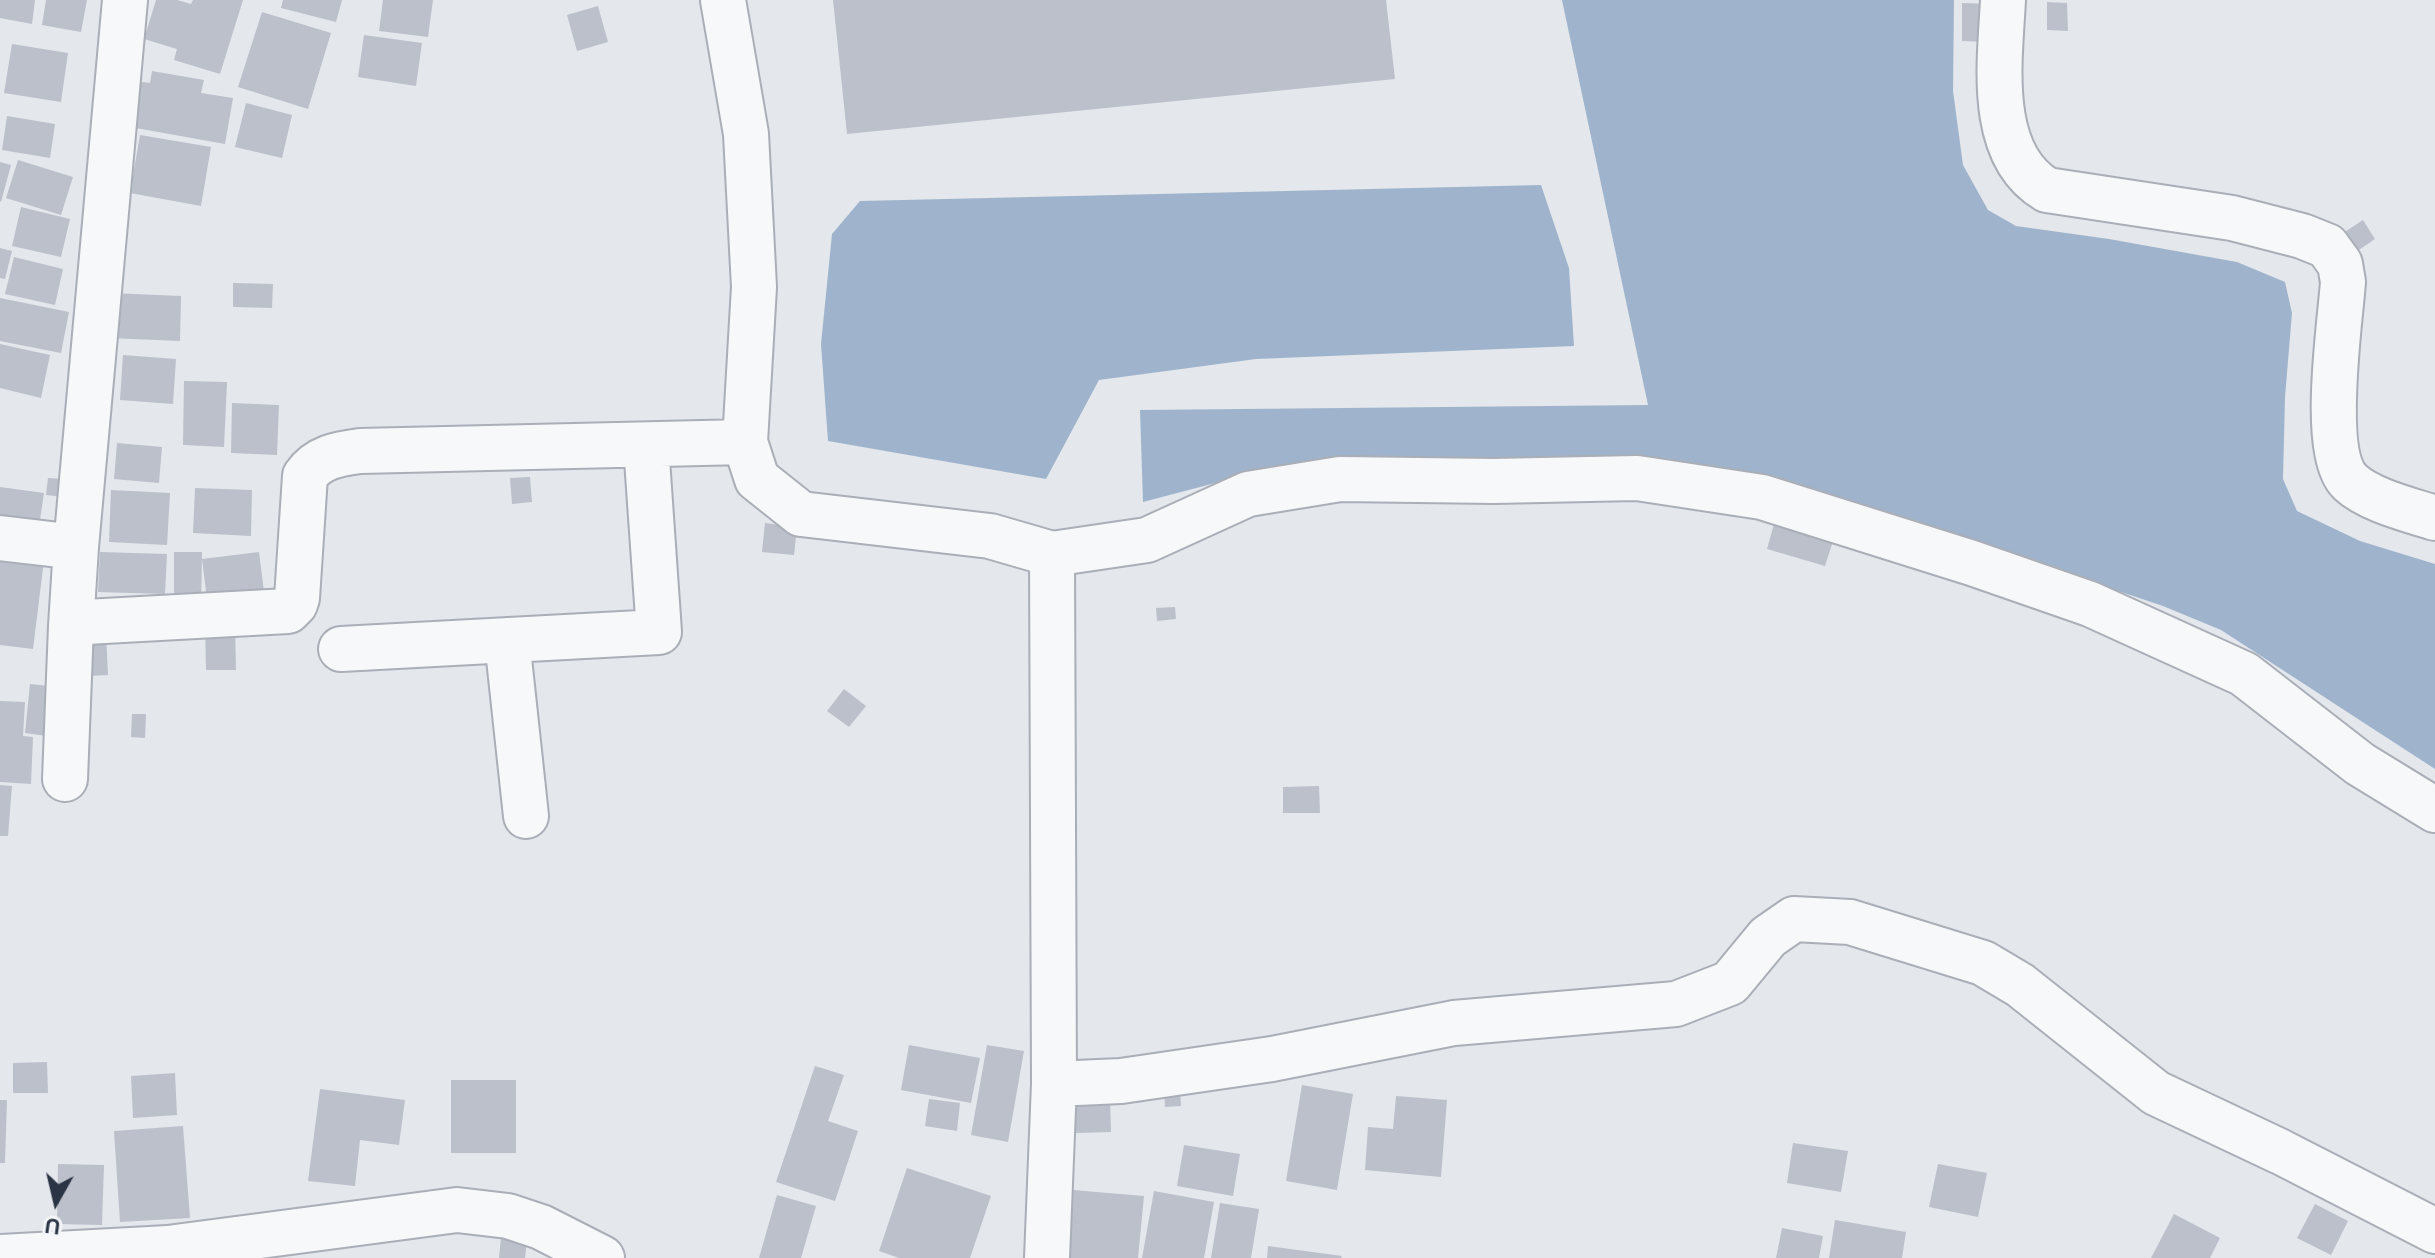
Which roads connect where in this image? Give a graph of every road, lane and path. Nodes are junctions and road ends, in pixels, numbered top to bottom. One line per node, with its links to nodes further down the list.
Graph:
1 (125, 0): 8 (street)
2 (723, 0): 4 (street)
3 (2003, 0): 6 (street)
4 (745, 442): 5 (street); 9 (street)
5 (646, 445): 10 (street); 11 (street)
6 (2435, 518)
7 (0, 538): 8 (street)
8 (76, 547): 10 (street)
9 (1052, 554): 14 (street); 16 (street)
10 (71, 626): 13 (street)
11 (507, 640): 12 (street); 15 (street)
12 (341, 649)
13 (65, 779)
14 (2435, 810)
15 (526, 816)
16 (1054, 1084): 17 (street); 20 (street)
17 (2435, 1231)
18 (0, 1257): 19 (street)
19 (602, 1258)
20 (1047, 1258)

